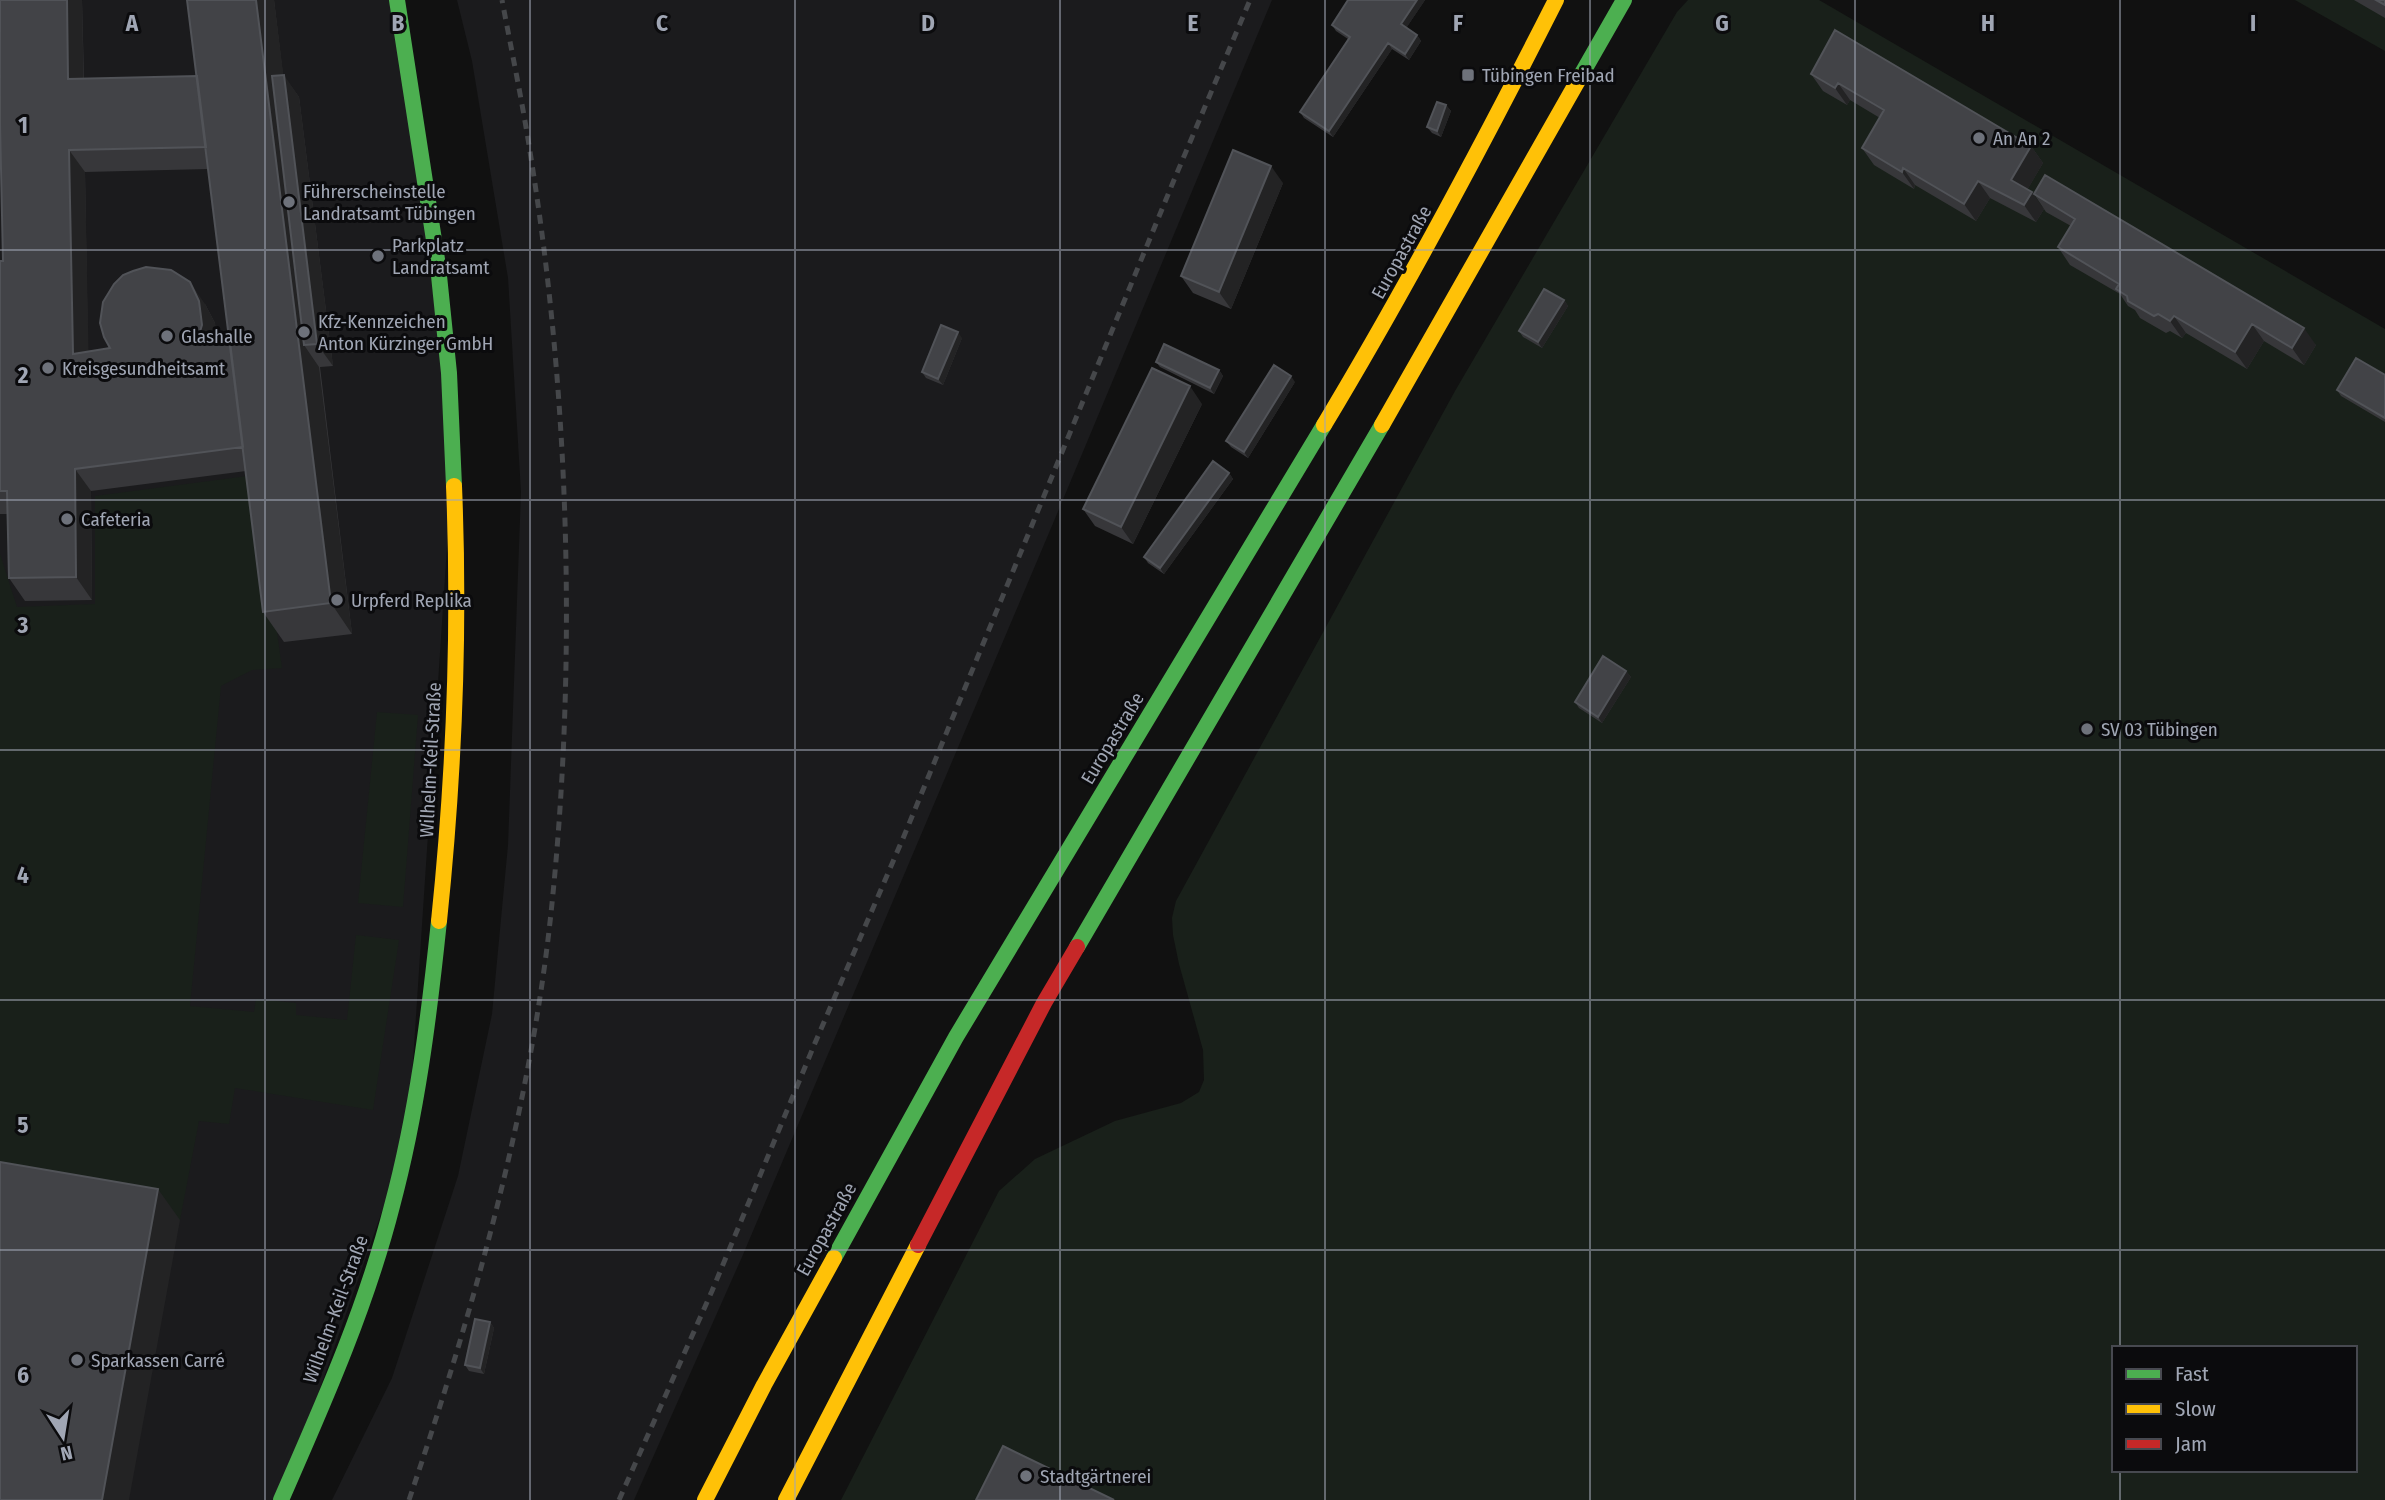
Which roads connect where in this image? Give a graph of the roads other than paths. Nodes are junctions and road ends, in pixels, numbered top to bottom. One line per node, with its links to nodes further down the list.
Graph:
1 (397, 0): 4 (main road, Wilhelm-Keil-Straße)
2 (1556, 0): 5 (main road, Europastraße)
3 (1624, 0): 6 (main road)
4 (281, 1500)
5 (705, 1500)
6 (786, 1500)

